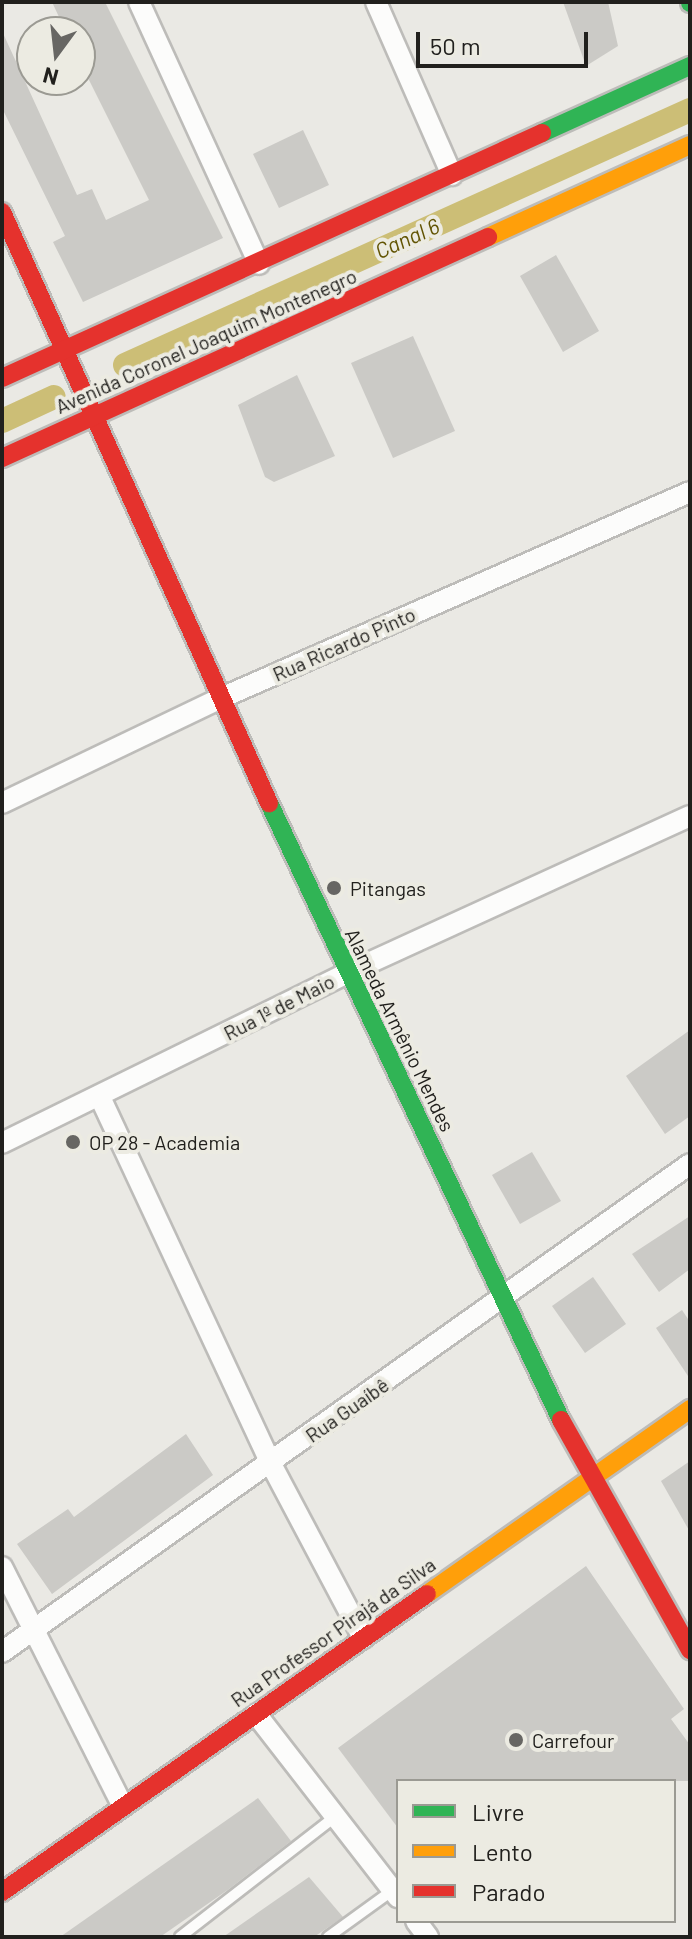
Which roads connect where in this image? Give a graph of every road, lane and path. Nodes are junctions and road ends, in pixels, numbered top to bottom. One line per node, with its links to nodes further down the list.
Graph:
1 (139, 2): 7 (street)
2 (376, 2): 5 (street)
3 (687, 77): 5 (main road)
4 (690, 145): 10 (main road, Avenida Coronel Joaquim Montenegro)
5 (452, 175): 7 (main road)
6 (2, 212): 8 (main road, Alameda Armênio Mendes)
7 (259, 264): 8 (main road)
8 (68, 360): 9 (main road); 10 (main road, Alameda Armênio Mendes)
9 (2, 378)
10 (93, 417): 11 (main road, Avenida Coronel Joaquim Montenegro); 13 (main road, Alameda Armênio Mendes)
11 (2, 458)
12 (690, 492): 13 (street, Rua Ricardo Pinto)
13 (219, 699): 14 (street, Rua Ricardo Pinto); 16 (main road, Alameda Armênio Mendes)
14 (2, 803)
15 (690, 816): 16 (street, Rua 1º de Maio)
16 (347, 973): 17 (street, Rua 1º de Maio); 20 (main road, Alameda Armênio Mendes)
17 (100, 1097): 18 (street, Rua 1º de Maio); 22 (street)
18 (2, 1143)
19 (690, 1164): 20 (street, Rua Guaíbê)
20 (504, 1298): 22 (street, Rua Guaíbê); 23 (main road, Alameda Armênio Mendes)
21 (690, 1409): 23 (main road, Rua Professor Pirajá da Silva)
22 (271, 1464): 25 (street, Rua Guaíbê); 26 (street)
23 (589, 1479): 26 (main road, Rua Professor Pirajá da Silva); 27 (main road, Alameda Armênio Mendes)
24 (2, 1567): 25 (street)
25 (34, 1630): 28 (street, Rua Guaíbê); 30 (street)
26 (363, 1638): 29 (main road, Rua Professor Pirajá da Silva)
27 (690, 1650)
28 (2, 1652)
29 (256, 1714): 30 (main road, Rua Professor Pirajá da Silva); 31 (street)
30 (122, 1805): 32 (main road, Rua Professor Pirajá da Silva)
31 (336, 1816): 33 (street); 34 (lane)
32 (2, 1892)
33 (396, 1894): 35 (lane)
34 (180, 1937)
35 (328, 1937)

